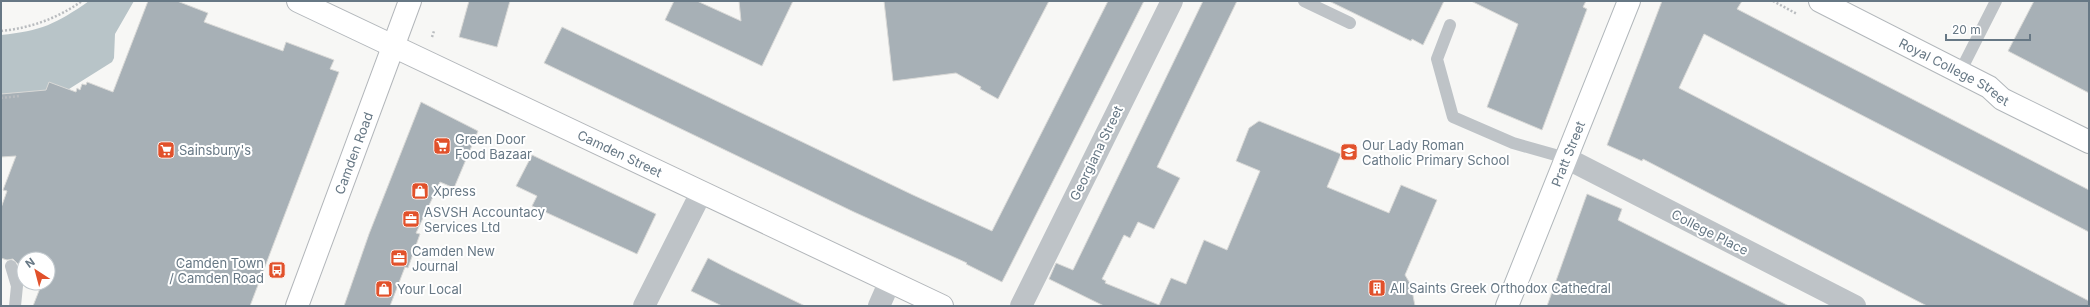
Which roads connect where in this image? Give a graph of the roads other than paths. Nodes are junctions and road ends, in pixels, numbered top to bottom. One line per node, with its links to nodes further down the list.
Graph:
1 (298, 1): 10 (main road, Camden Street)
2 (410, 1): 10 (main road, Camden Road)
3 (1172, 1): 23 (street, Georgiana Street)
4 (1304, 1): 8 (lane)
5 (1629, 1): 13 (main road, Pratt Street)
6 (1820, 1): 11 (main road, Royal College Street)
7 (1996, 1): 11 (lane)
8 (1350, 23)
9 (1450, 25): 13 (lane)
10 (393, 46): 14 (main road, Camden Street); 19 (main road, Camden Road)
11 (1960, 72): 12 (main road, Royal College Street)
12 (2089, 142)
13 (1566, 158): 17 (main road, Pratt Street); 24 (street, College Place)
14 (701, 193): 16 (main road, Camden Street); 20 (street)
15 (11, 266): 18 (lane)
16 (890, 281): 21 (street); 22 (main road, Camden Street)
17 (1512, 304)
18 (15, 306)
19 (297, 306)
20 (644, 306)
21 (879, 306)
22 (942, 306)
23 (1021, 306)
24 (1855, 306)

